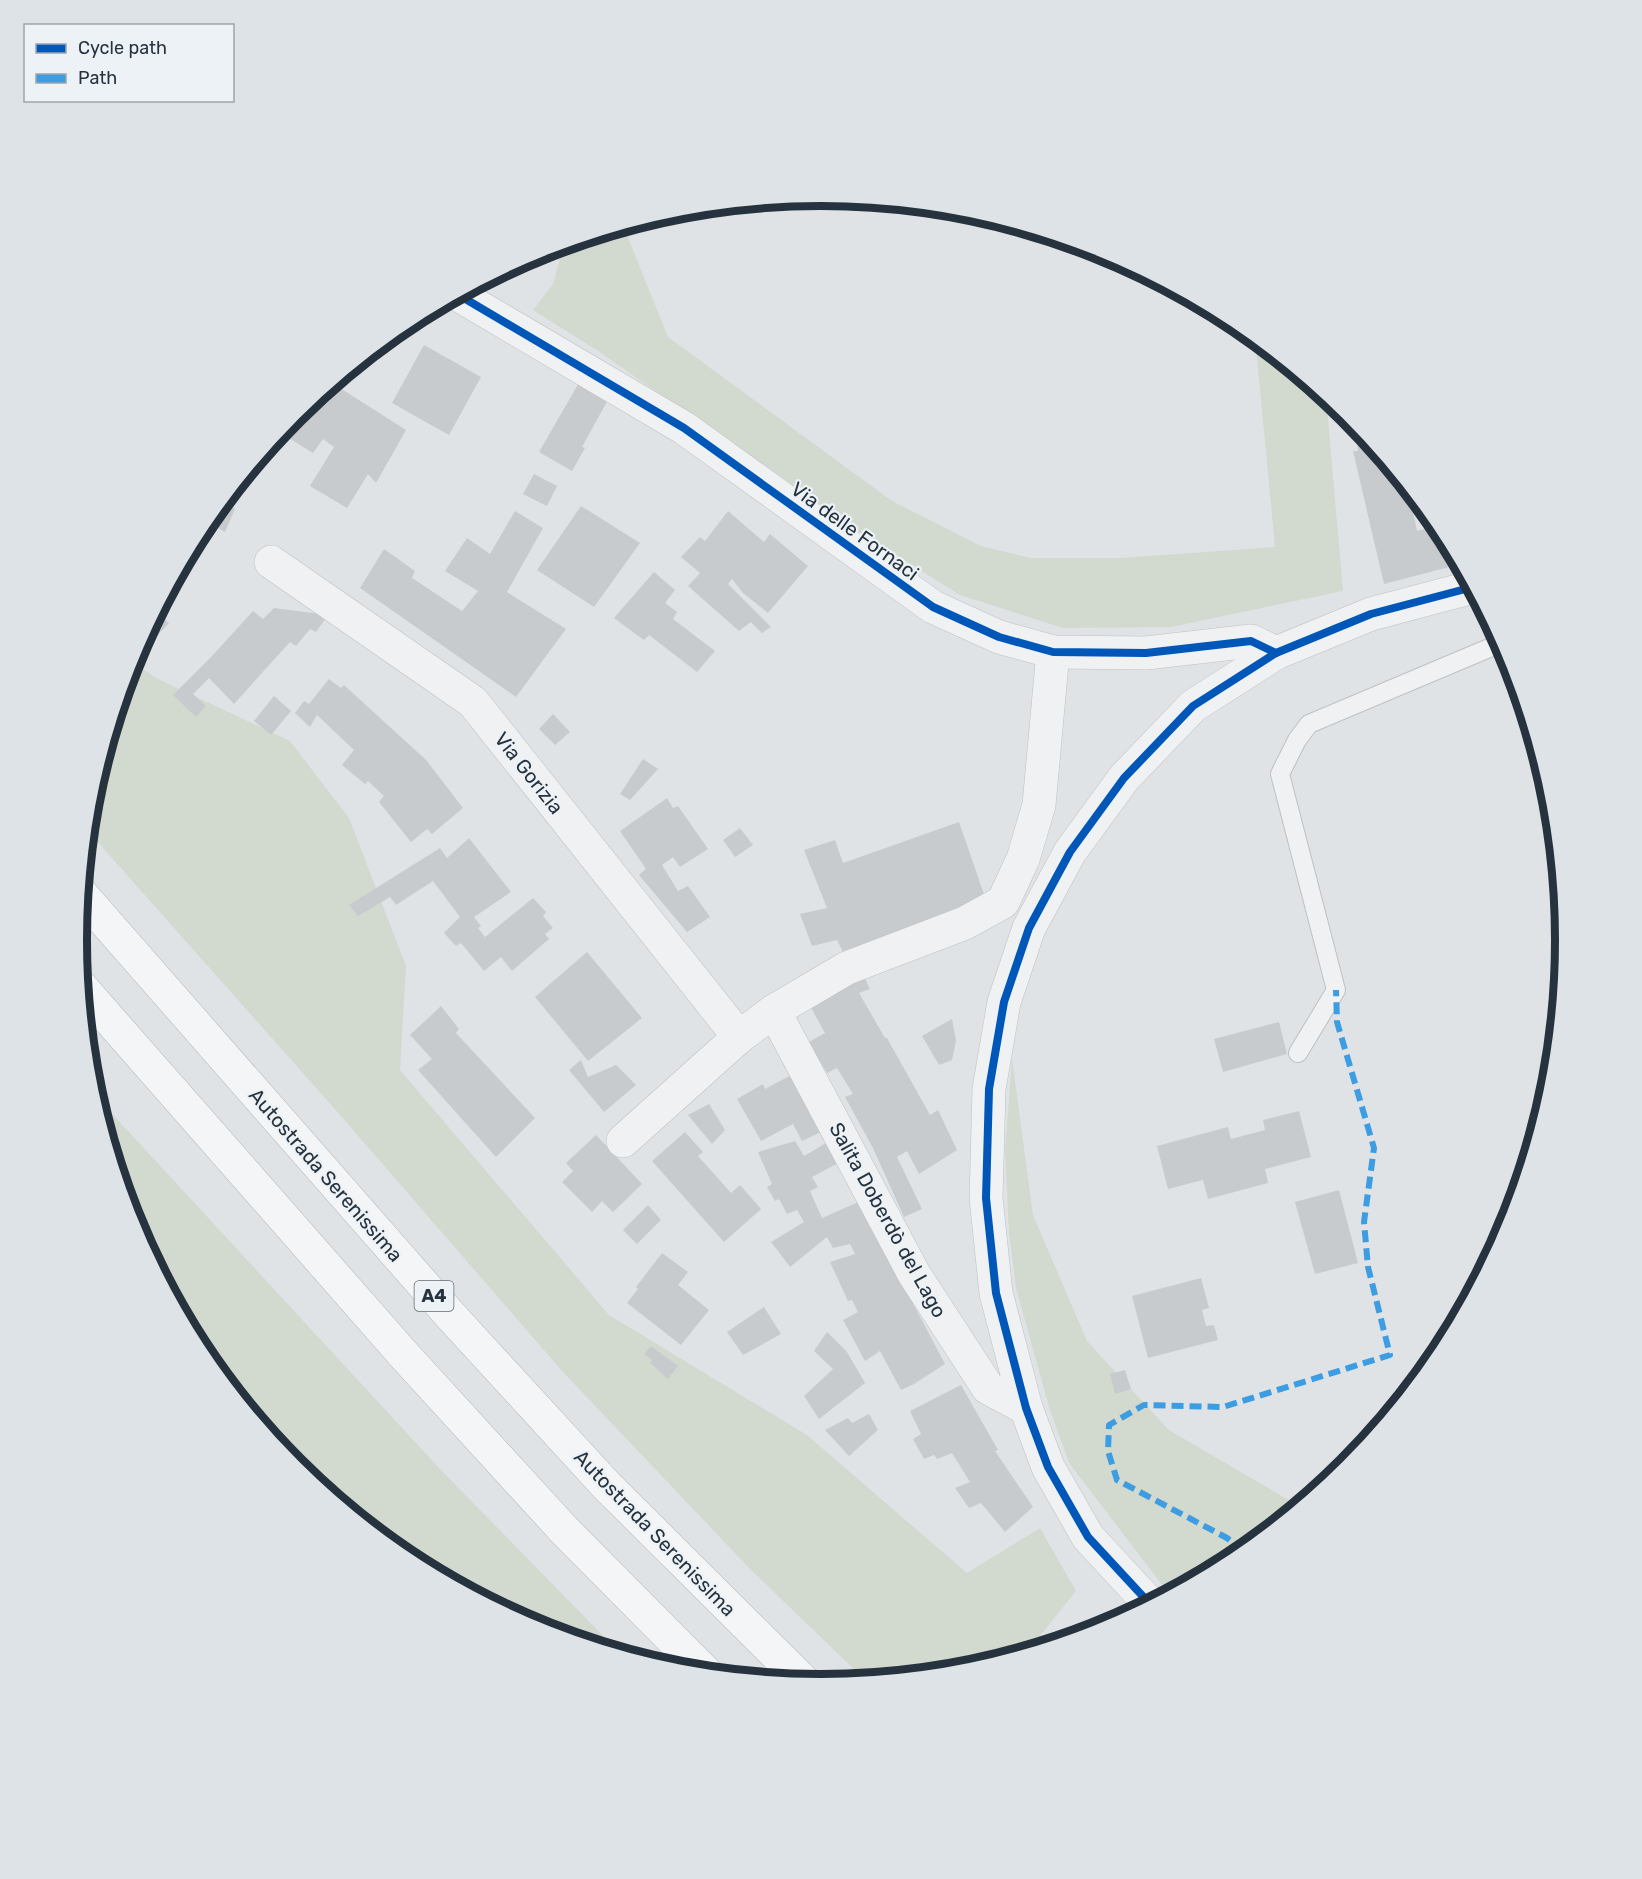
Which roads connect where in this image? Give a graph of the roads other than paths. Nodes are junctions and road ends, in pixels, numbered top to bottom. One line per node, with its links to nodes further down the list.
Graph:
1 (465, 298): 5 (street, Via delle Fornaci)
2 (270, 562): 10 (street, Via Gorizia)
3 (1465, 589): 6 (street)
4 (1493, 646): 11 (lane)
5 (1053, 652): 6 (street, Via delle Fornaci); 9 (street)
6 (1276, 653): 13 (street)
7 (89, 902): 16 (highway, Autostrada Serenissima / A4)
8 (90, 997): 15 (highway)
9 (774, 1011): 10 (street); 13 (street, Salita Doberdò del Lago)
10 (739, 1037): 12 (street)
11 (1298, 1053)
12 (623, 1141)
13 (1026, 1408): 14 (street)
14 (1145, 1598)
15 (695, 1662)
16 (795, 1673)

